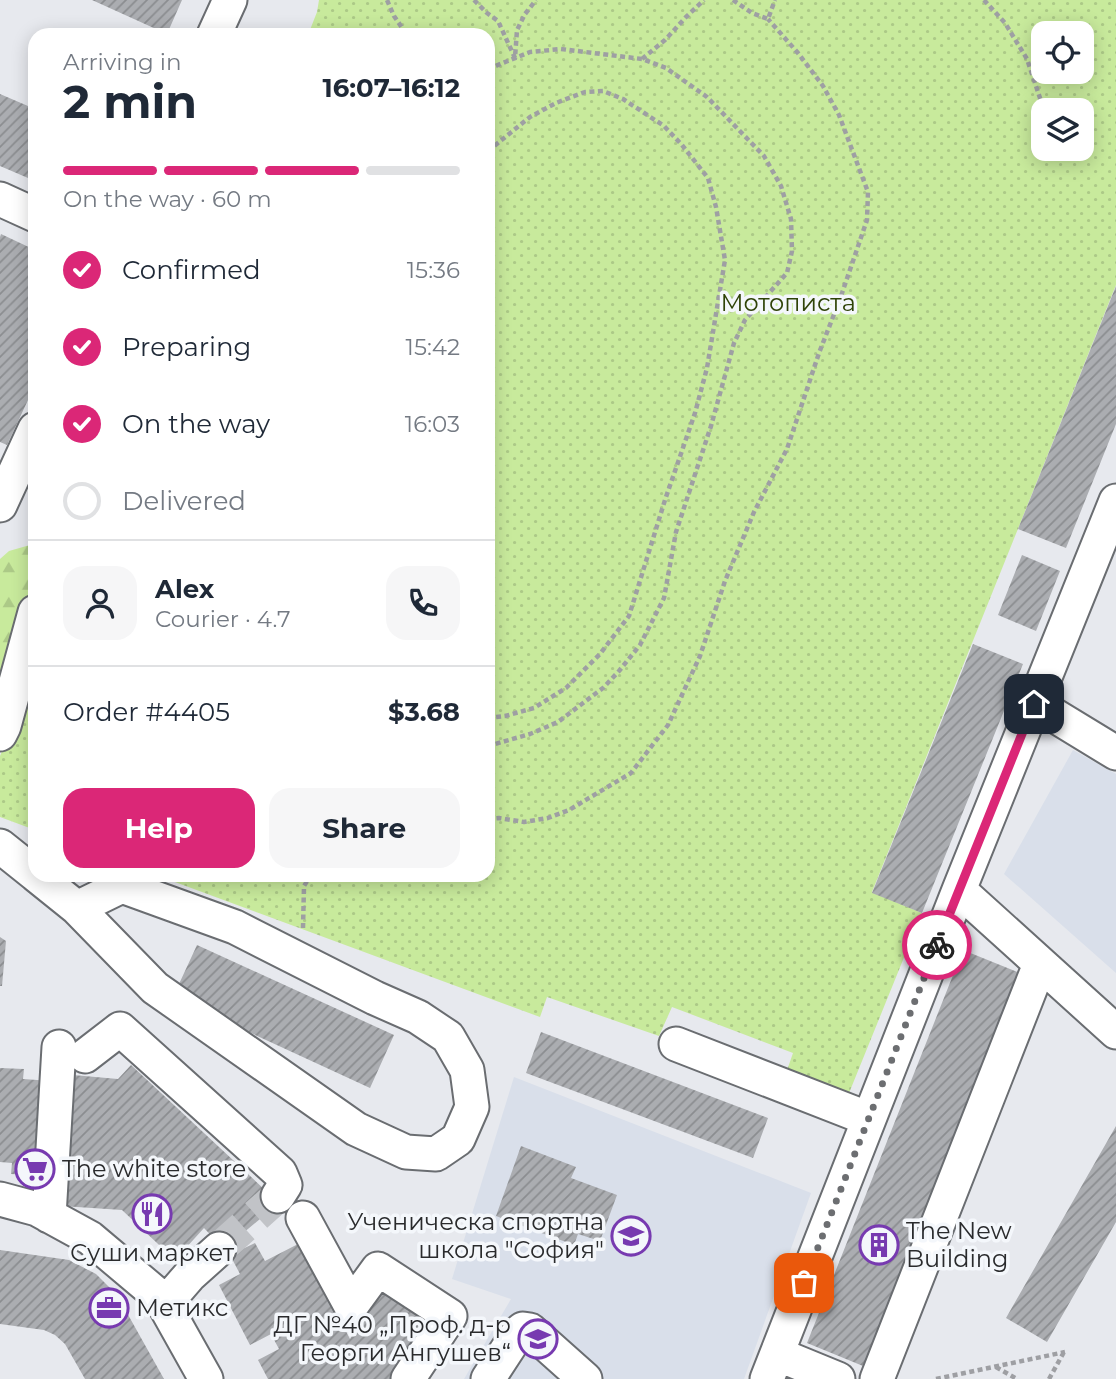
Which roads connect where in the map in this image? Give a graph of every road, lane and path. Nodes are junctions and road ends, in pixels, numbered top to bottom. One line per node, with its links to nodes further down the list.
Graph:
1 (230, 0): 10 (street)
2 (387, 0): 11 (path)
3 (474, 0): 12 (path)
4 (536, 0): 12 (path)
5 (704, 0): 13 (path)
6 (733, 0): 9 (path)
7 (775, 0): 9 (path)
8 (984, 0): 15 (path)
9 (768, 19): 29 (path)
10 (217, 28)
11 (402, 28)
12 (514, 58): 13 (path); 14 (path)
13 (642, 59): 27 (path)
14 (495, 66)
15 (1040, 98)
16 (495, 145): 25 (path)
17 (0, 199): 18 (street)
18 (28, 212)
19 (28, 444): 21 (street)
20 (1116, 501): 22 (street)
21 (0, 505)
22 (1109, 538): 24 (street)
23 (28, 638): 26 (street)
24 (1034, 704): 28 (street); 34 (street)
25 (495, 717)
26 (0, 734)
27 (495, 744)
28 (1116, 753)
29 (495, 818)
30 (0, 846): 31 (street)
31 (28, 869)
32 (44, 882): 35 (street)
33 (306, 882): 36 (path)
34 (959, 890): 37 (street); 40 (street)
35 (77, 908): 36 (street); 36 (street)
36 (306, 963)
37 (1040, 964): 38 (street); 54 (street)
38 (1116, 1032)
39 (676, 1044): 40 (street)
40 (869, 1119): 47 (street)
41 (278, 1196): 43 (street)
42 (0, 1199): 43 (street)
43 (49, 1216): 46 (street)
44 (303, 1218): 50 (street)
45 (219, 1250): 46 (street)
46 (164, 1305): 49 (street)
47 (772, 1366): 53 (street)
48 (995, 1366): 55 (path); 56 (path); 57 (path)
49 (206, 1379)
50 (408, 1379)
51 (488, 1379): 52 (street)
52 (585, 1379)
53 (838, 1379)
54 (877, 1379)
55 (936, 1379)
56 (1017, 1379)
57 (1049, 1379)

